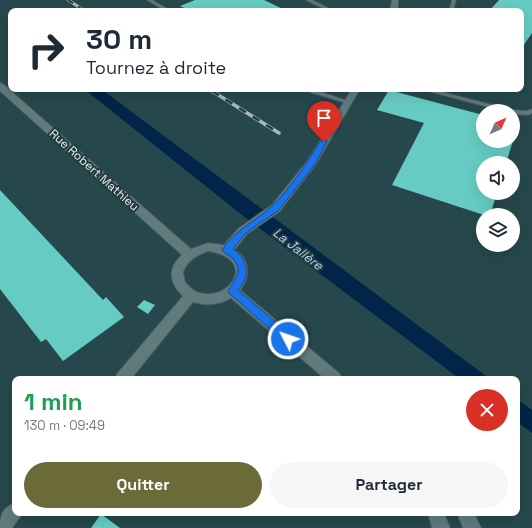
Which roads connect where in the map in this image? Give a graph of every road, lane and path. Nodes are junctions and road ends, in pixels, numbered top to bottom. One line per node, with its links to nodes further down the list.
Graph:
1 (149, 0): 3 (lane)
2 (308, 0): 4 (lane)
3 (164, 8)
4 (325, 8)
5 (0, 86): 14 (street, Rue Robert Mathieu)
6 (314, 92): 9 (lane)
7 (354, 92): 9 (street)
8 (435, 92): 10 (lane)
9 (348, 102): 13 (street)
10 (482, 104)
11 (532, 111): 12 (lane)
12 (520, 112)
13 (227, 250): 14 (street); 15 (street)
14 (189, 254): 16 (street)
15 (232, 291): 16 (street); 18 (street)
16 (191, 295): 17 (street)
17 (124, 376)
18 (331, 376)
19 (12, 515): 22 (street)
20 (437, 516): 23 (street)
21 (466, 516): 24 (street)
22 (1, 528)
23 (441, 528)
24 (472, 528)

